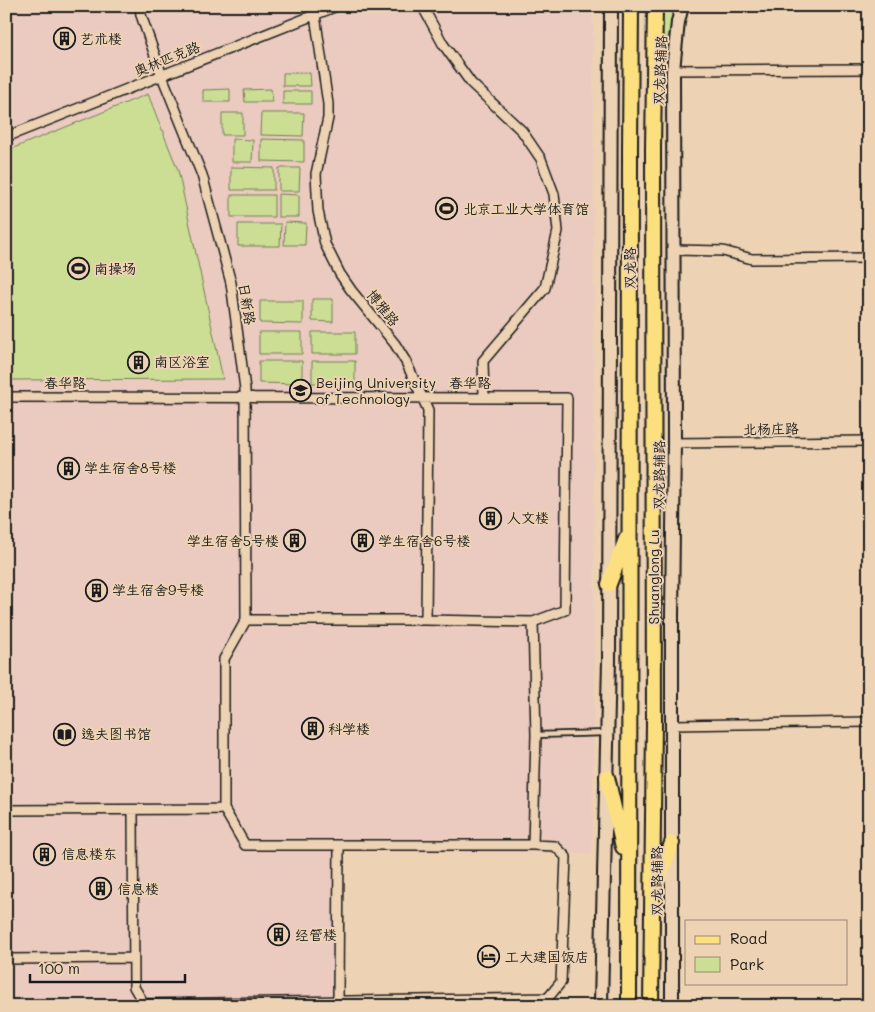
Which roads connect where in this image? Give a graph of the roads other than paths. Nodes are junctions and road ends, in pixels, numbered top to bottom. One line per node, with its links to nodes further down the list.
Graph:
1 (140, 6): 11 (street, 日新路)
2 (337, 6): 8 (street, 奥林匹克路)
3 (426, 6): 17 (street)
4 (611, 6): 22 (main road)
5 (631, 6): 21 (main road, 双龙路)
6 (655, 6): 38 (main road, Shuanglong Lu)
7 (682, 6): 10 (main road, 双龙路辅路)
8 (316, 10): 11 (street, 奥林匹克路); 16 (street, 博雅路)
9 (869, 69): 10 (street)
10 (673, 70): 13 (main road, 双龙路辅路)
11 (162, 76): 12 (street, 奥林匹克路); 18 (street, 日新路)
12 (6, 137)
13 (674, 250): 14 (street); 20 (main road, 双龙路辅路)
14 (869, 258)
15 (6, 397): 18 (street, 春华路)
16 (421, 397): 17 (street, 春华路); 18 (street, 春华路); 24 (street, 博雅路)
17 (484, 397): 25 (street, 春华路)
18 (245, 398): 23 (street, 日新路)
19 (869, 441): 20 (street, 北杨庄路)
20 (674, 444): 27 (main road, 双龙路辅路)
21 (630, 529): 22 (main road); 37 (main road, Shuanglong Lu)
22 (609, 584): 28 (main road)
23 (246, 620): 24 (street); 31 (street)
24 (426, 620): 25 (street)
25 (534, 622): 29 (street)
26 (869, 722): 27 (street)
27 (673, 725): 34 (main road, 双龙路辅路)
28 (607, 733): 29 (lane); 30 (main road)
29 (536, 735): 36 (street)
30 (606, 777): 37 (main road); 42 (main road)
31 (224, 809): 33 (street); 35 (street)
32 (6, 810): 33 (street)
33 (133, 810): 39 (street)
34 (672, 843): 38 (main road); 45 (main road, 双龙路辅路)
35 (339, 845): 36 (street); 41 (street)
36 (534, 845): 41 (street)
37 (628, 870): 43 (main road, Shuanglong Lu)
38 (651, 903): 44 (main road, Shuanglong Lu)
39 (134, 958): 40 (street); 41 (street)
40 (6, 959)
41 (338, 1001)
42 (603, 1006)
43 (629, 1006)
44 (651, 1006)
45 (672, 1006)

